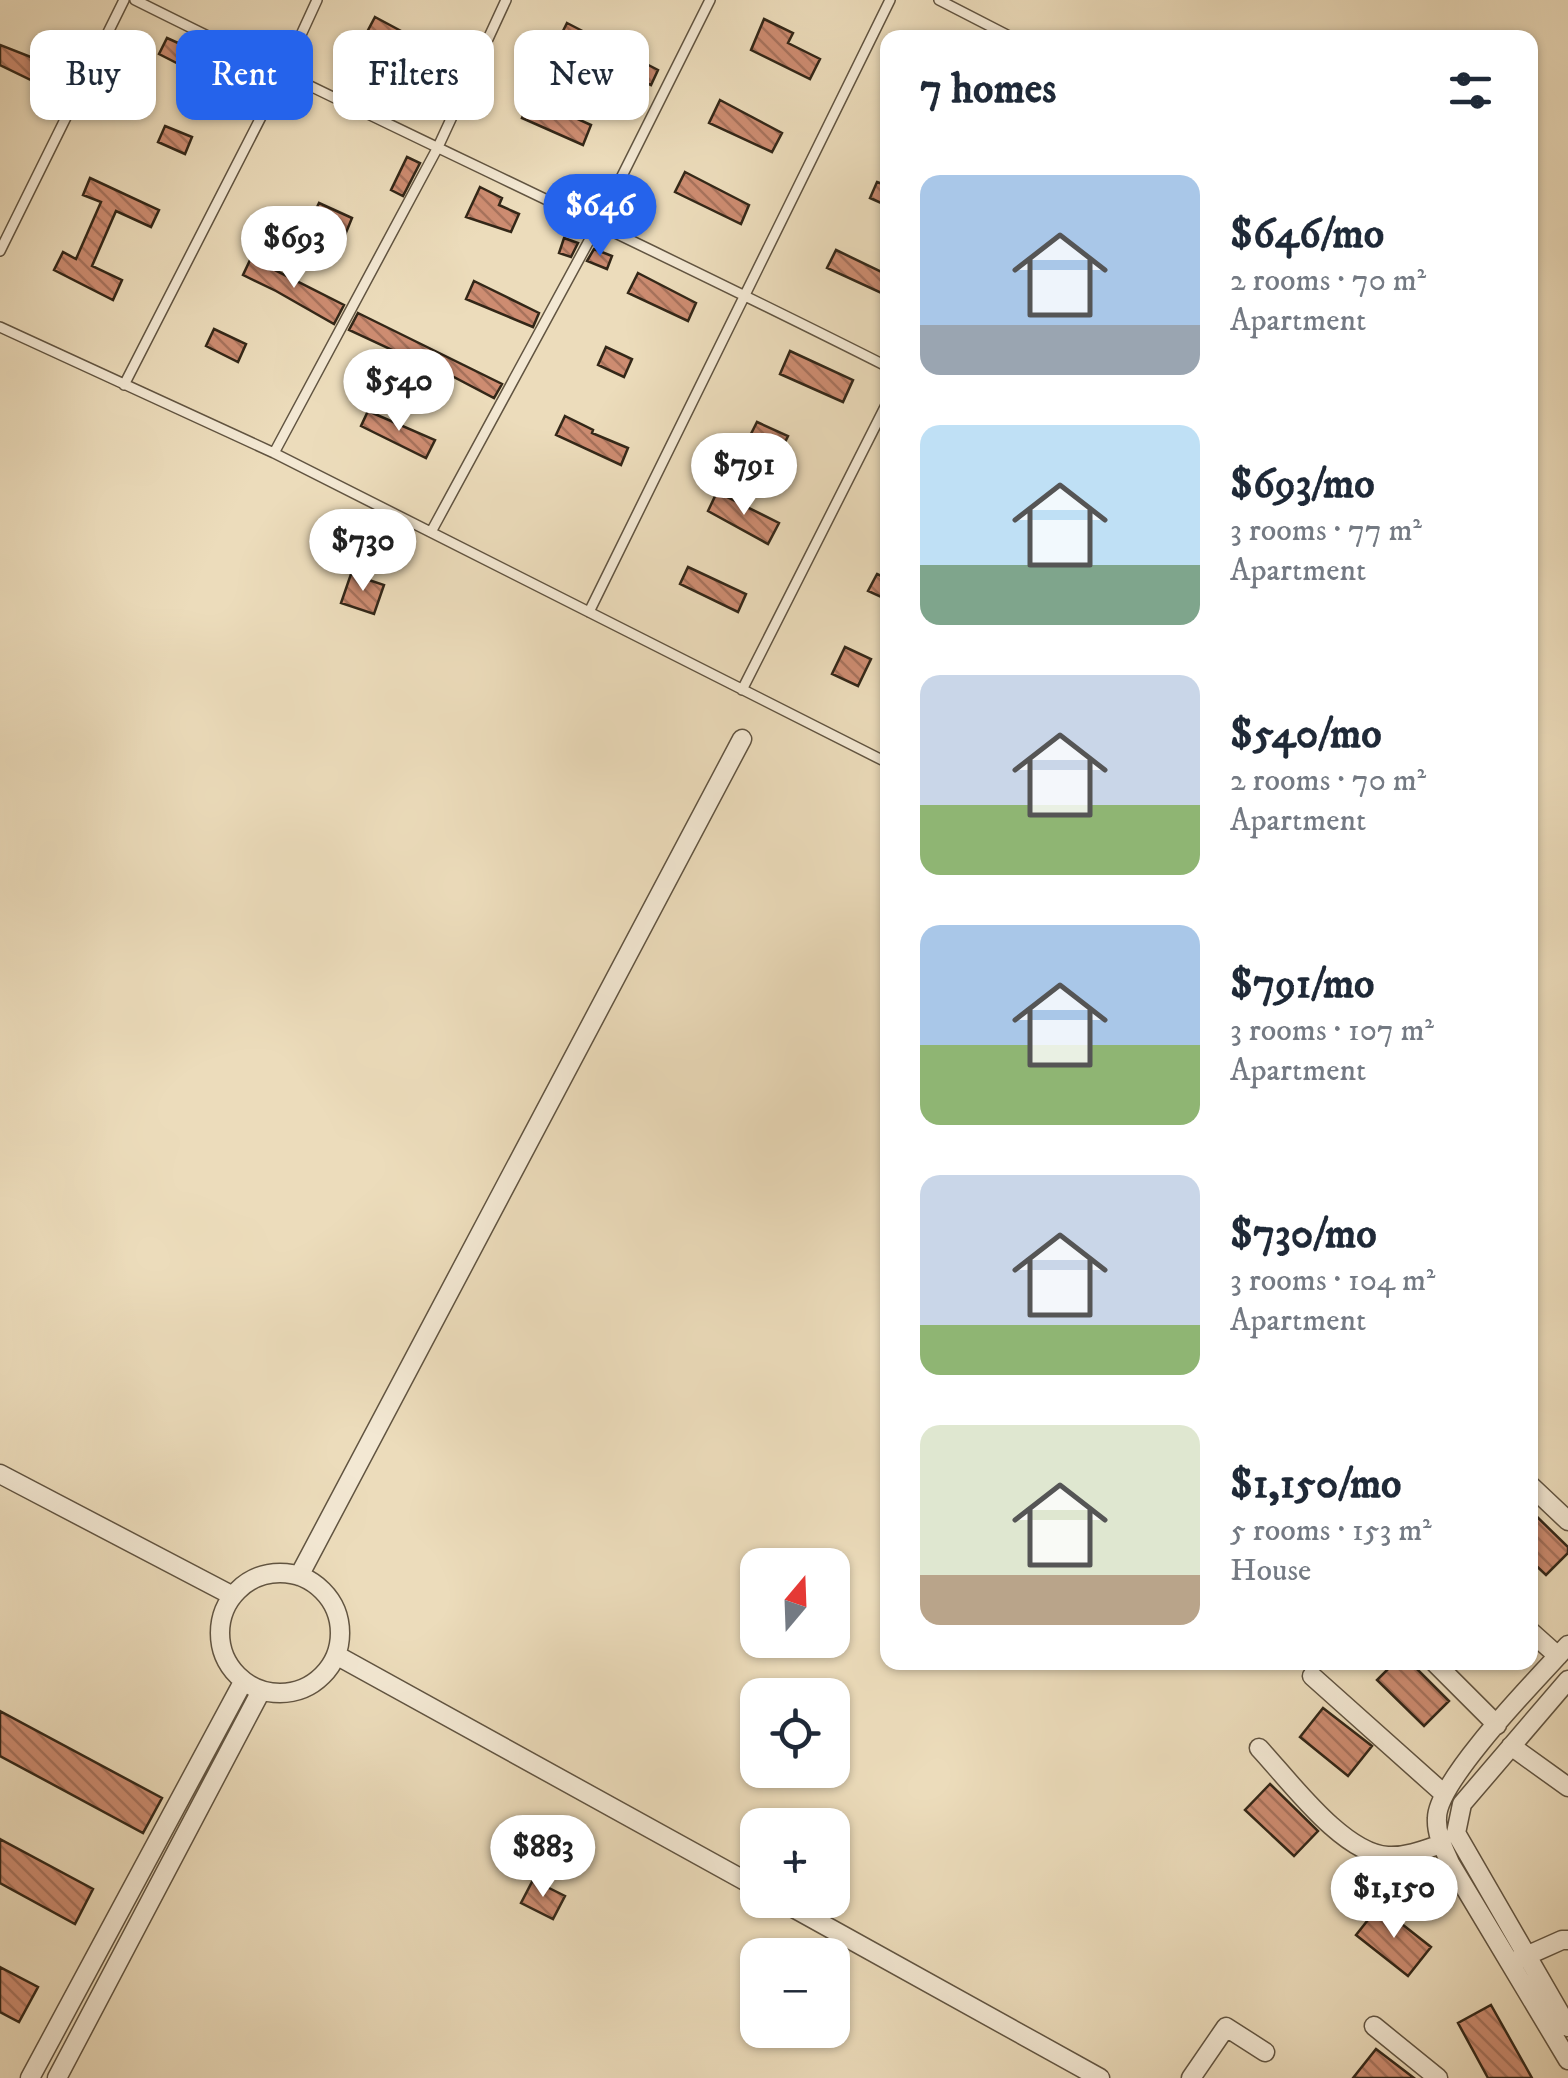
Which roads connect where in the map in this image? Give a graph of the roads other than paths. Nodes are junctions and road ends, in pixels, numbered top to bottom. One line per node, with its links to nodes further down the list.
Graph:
1 (124, 0): 15 (lane)
2 (135, 0): 8 (lane)
3 (317, 0): 9 (lane)
4 (506, 0): 13 (lane)
5 (710, 0): 14 (lane)
6 (890, 0): 16 (lane)
7 (939, 0): 10 (lane)
8 (195, 30)
9 (303, 30)
10 (997, 30)
11 (313, 88): 13 (lane)
12 (259, 120): 19 (lane)
13 (438, 148): 14 (lane); 21 (lane)
14 (597, 226): 16 (lane); 22 (lane)
15 (0, 251)
16 (745, 295): 18 (lane); 23 (lane)
17 (0, 327): 19 (lane)
18 (880, 364)
19 (124, 385): 21 (lane)
20 (880, 417): 24 (lane)
21 (274, 453): 22 (lane)
22 (431, 532): 23 (lane)
23 (589, 612): 24 (lane)
24 (742, 690): 26 (lane)
25 (742, 739): 30 (street)
26 (880, 759)
27 (0, 1474): 31 (street)
28 (1538, 1493): 29 (street)
29 (1568, 1521)
30 (300, 1576): 31 (street); 34 (street)
31 (233, 1596): 38 (street)
32 (1538, 1635): 33 (street)
33 (1565, 1648): 40 (street)
34 (336, 1655): 39 (street); 48 (street)
35 (1442, 1670): 40 (street)
36 (1312, 1676): 46 (street)
37 (1568, 1680): 41 (street)
38 (243, 1682): 39 (street); 43 (street)
39 (261, 1691): 44 (street)
40 (1497, 1725): 46 (street)
41 (1511, 1746): 45 (street); 53 (street)
42 (1259, 1748): 47 (street)
43 (202, 1758): 44 (street); 49 (street)
44 (221, 1768): 51 (street)
45 (1568, 1787)
46 (1443, 1792): 47 (street)
47 (1441, 1844): 53 (street)
48 (740, 1878)
49 (116, 1917): 51 (street); 58 (street)
50 (811, 1918): 60 (street)
51 (136, 1927): 59 (street)
52 (1568, 1940): 53 (street)
53 (1520, 1959): 55 (street); 57 (street)
54 (1374, 2026): 62 (street)
55 (1568, 2027)
56 (1265, 2052): 61 (street)
57 (1568, 2060)
58 (30, 2078)
59 (56, 2078)
60 (1100, 2078)
61 (1191, 2078)
62 (1438, 2078)

